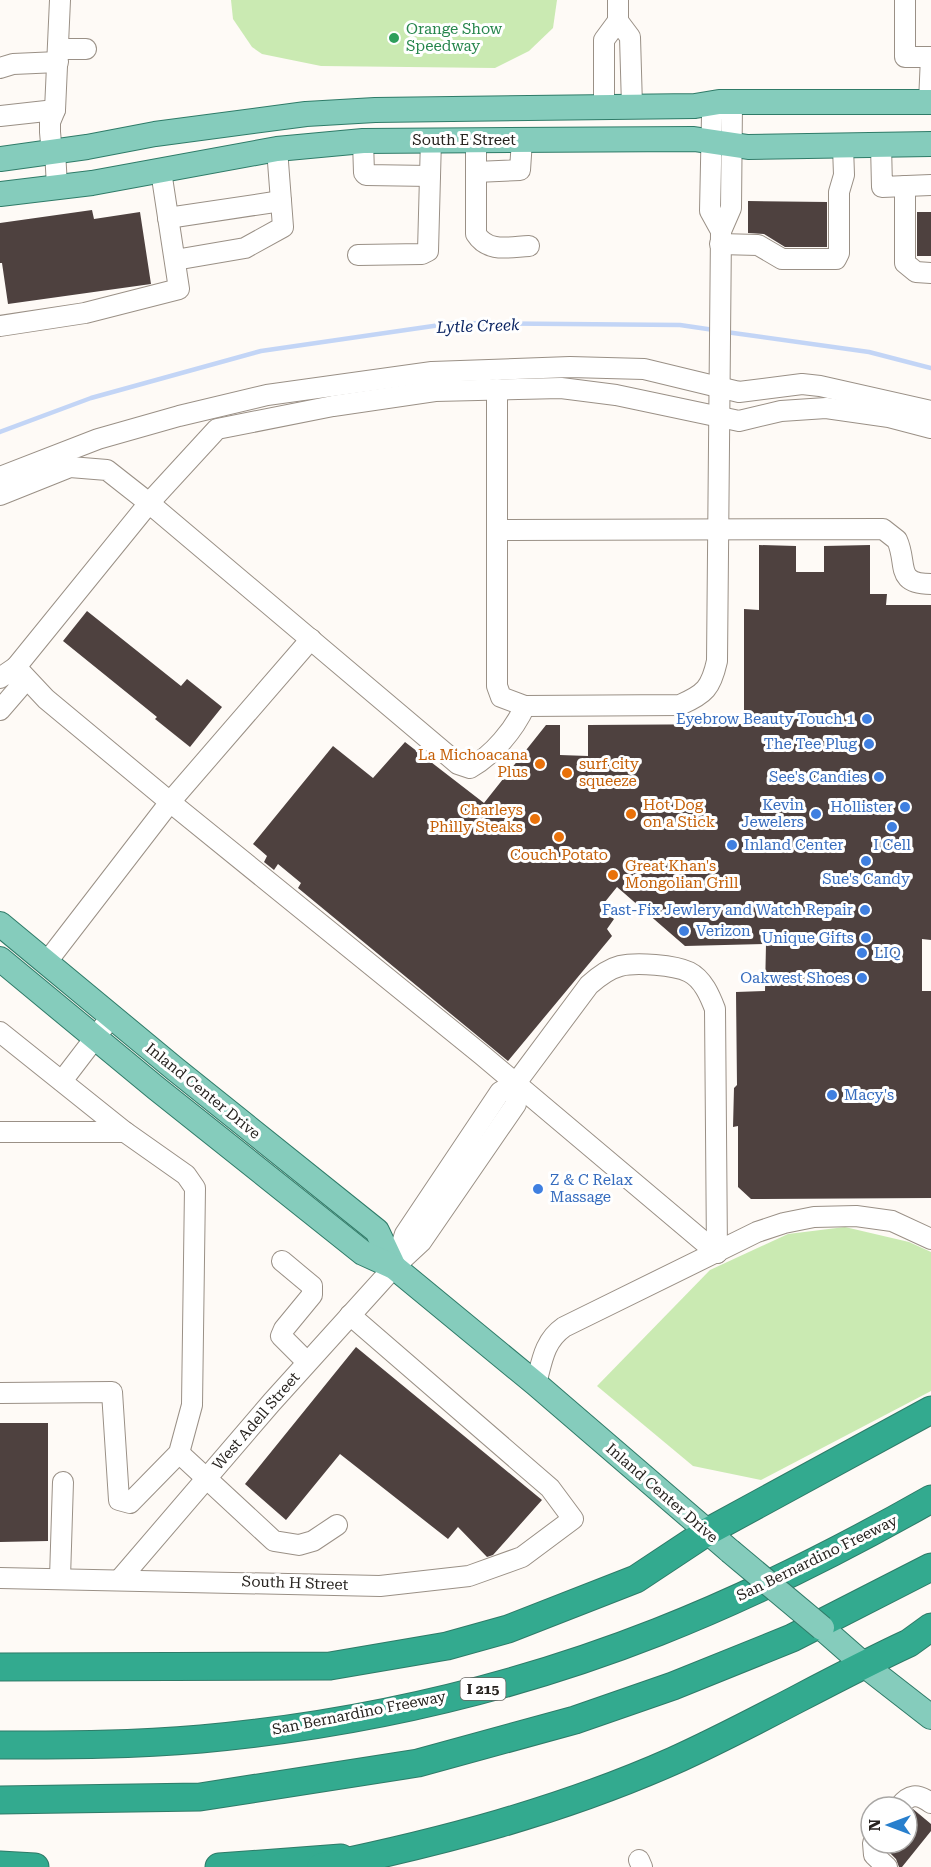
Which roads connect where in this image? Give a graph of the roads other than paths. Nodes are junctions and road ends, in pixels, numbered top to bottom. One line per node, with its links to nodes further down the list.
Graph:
1 (60, 0): 6 (street)
2 (618, 0): 4 (street)
3 (905, 0): 7 (street)
4 (618, 21): 11 (street); 12 (street)
5 (86, 49): 6 (street)
6 (58, 56): 8 (street); 13 (street)
7 (930, 57): 9 (street)
8 (0, 68)
9 (930, 102): 10 (main road, South E Street)
10 (725, 103): 11 (main road, South E Street); 20 (street)
11 (632, 106): 12 (main road, South E Street)
12 (604, 107): 24 (main road, South E Street)
13 (55, 110): 14 (street); 24 (street)
14 (0, 116)
15 (431, 139): 16 (main road, South E Street); 18 (main road, South E Street); 28 (street)
16 (476, 139): 17 (main road, South E Street); 27 (street)
17 (522, 140): 20 (main road, South E Street); 27 (street)
18 (363, 141): 23 (main road, South E Street); 28 (street)
19 (931, 144): 21 (main road, South E Street)
20 (722, 145): 22 (main road, South E Street); 35 (street)
21 (881, 145): 22 (main road, South E Street); 31 (street)
22 (843, 147): 35 (street)
23 (277, 149): 26 (main road, South E Street); 33 (street)
24 (55, 151): 25 (main road, South E Street); 30 (street)
25 (0, 159)
26 (160, 171): 30 (main road, South E Street); 34 (street)
27 (476, 172): 36 (street)
28 (430, 176): 37 (street)
29 (931, 185): 31 (street)
30 (57, 186): 32 (main road, South E Street)
31 (905, 186): 39 (street)
32 (0, 194)
33 (281, 201): 34 (street); 38 (street)
34 (168, 218): 38 (street)
35 (721, 238): 41 (street)
36 (529, 246)
37 (358, 255)
38 (175, 260): 40 (street)
39 (931, 273)
40 (0, 326)
41 (719, 385): 43 (street); 44 (street); 46 (street)
42 (497, 389): 44 (street); 48 (street); 50 (street)
43 (931, 411)
44 (719, 419): 45 (street); 49 (street)
45 (931, 428)
46 (0, 477)
47 (0, 495): 48 (street)
48 (149, 503): 52 (street); 53 (street)
49 (718, 529): 50 (street); 51 (street); 54 (street)
50 (498, 530): 54 (street)
51 (931, 584)
52 (311, 639): 54 (street); 56 (street)
53 (8, 673): 55 (street); 56 (street)
54 (525, 706)
55 (0, 710)
56 (170, 802): 59 (street); 64 (street)
57 (0, 924): 59 (main road, Inland Center Drive)
58 (0, 959): 62 (main road, Inland Center Drive)
59 (46, 963): 60 (main road, Inland Center Drive)
60 (111, 1017): 62 (street); 70 (main road, Inland Center Drive)
61 (0, 1032): 63 (street)
62 (94, 1037): 63 (street); 70 (main road, Inland Center Drive)
63 (62, 1081): 66 (street)
64 (516, 1083): 68 (street); 68 (street); 70 (street)
65 (0, 1132): 66 (street)
66 (125, 1132): 76 (street)
67 (931, 1239): 68 (street)
68 (717, 1253): 73 (street)
69 (282, 1261): 72 (street)
70 (394, 1267): 71 (street, West Adell Street); 73 (main road, Inland Center Drive)
71 (350, 1315): 72 (street, West Adell Street); 85 (street, South H Street)
72 (307, 1362): 77 (street, West Adell Street)
73 (536, 1384): 81 (main road, Inland Center Drive)
74 (0, 1393): 76 (street)
75 (931, 1410): 81 (highway)
76 (178, 1453): 77 (street)
77 (206, 1478): 80 (street); 85 (street, West Adell Street)
78 (63, 1482): 84 (street)
79 (931, 1499): 92 (highway, San Bernardino Freeway / I 215)
80 (337, 1525)
81 (707, 1533): 87 (main road, Inland Center Drive, bridge); 89 (highway)
82 (931, 1567): 93 (highway)
83 (0, 1578): 84 (street, South H Street)
84 (60, 1578): 85 (street, South H Street)
85 (120, 1578)
86 (931, 1627): 87 (highway)
87 (855, 1656): 91 (main road, Inland Center Drive); 95 (highway)
88 (0, 1667): 89 (highway)
89 (293, 1667): 90 (highway)
90 (0, 1682)
91 (931, 1717)
92 (0, 1745)
93 (0, 1800)
94 (874, 1855): 100 (street)
95 (368, 1857): 98 (highway); 99 (highway)
96 (0, 1865): 97 (highway)
97 (35, 1867)
98 (219, 1867)
99 (321, 1867)
100 (887, 1867)

